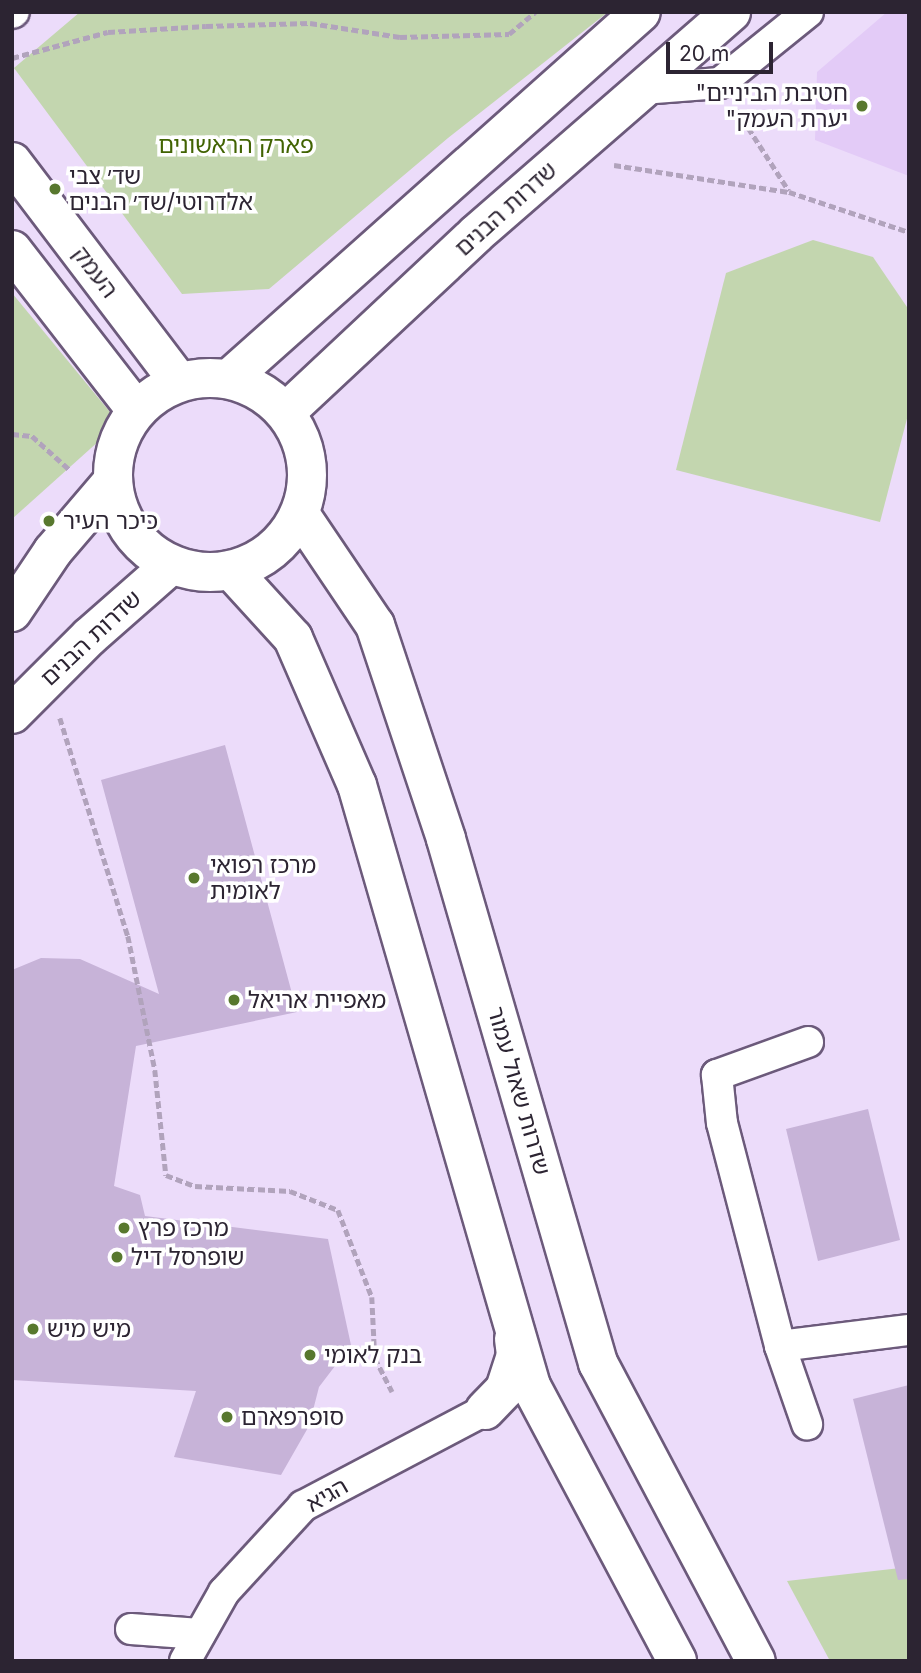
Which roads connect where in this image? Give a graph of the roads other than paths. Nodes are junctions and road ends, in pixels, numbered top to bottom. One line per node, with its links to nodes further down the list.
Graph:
1 (641, 12): 7 (main road)
2 (731, 12): 4 (main road, שדרות הבנים)
3 (808, 12): 4 (street)
4 (642, 89): 10 (main road, שדרות הבנים)
5 (12, 162): 8 (main road, העמק)
6 (12, 250): 9 (main road)
7 (230, 378): 8 (main road); 10 (main road)
8 (178, 382): 9 (main road)
9 (135, 410): 11 (main road)
10 (286, 412): 12 (main road)
11 (106, 490): 13 (main road); 15 (main road)
12 (300, 514): 14 (main road); 28 (main road, שדרות שאול עמור)
13 (171, 565): 14 (main road); 16 (main road, שדרות הבנים)
14 (231, 570): 18 (main road)
15 (12, 612)
16 (12, 714)
17 (808, 1042): 20 (street)
18 (513, 1323): 21 (main road); 22 (main road)
19 (909, 1330): 20 (street)
20 (780, 1346): 23 (street)
21 (485, 1410): 22 (main road); 25 (street, הגיא)
22 (550, 1423): 27 (main road)
23 (807, 1424)
24 (131, 1629): 25 (street)
25 (200, 1634): 26 (street, הגיא)
26 (185, 1661)
27 (677, 1661)
28 (756, 1661)

